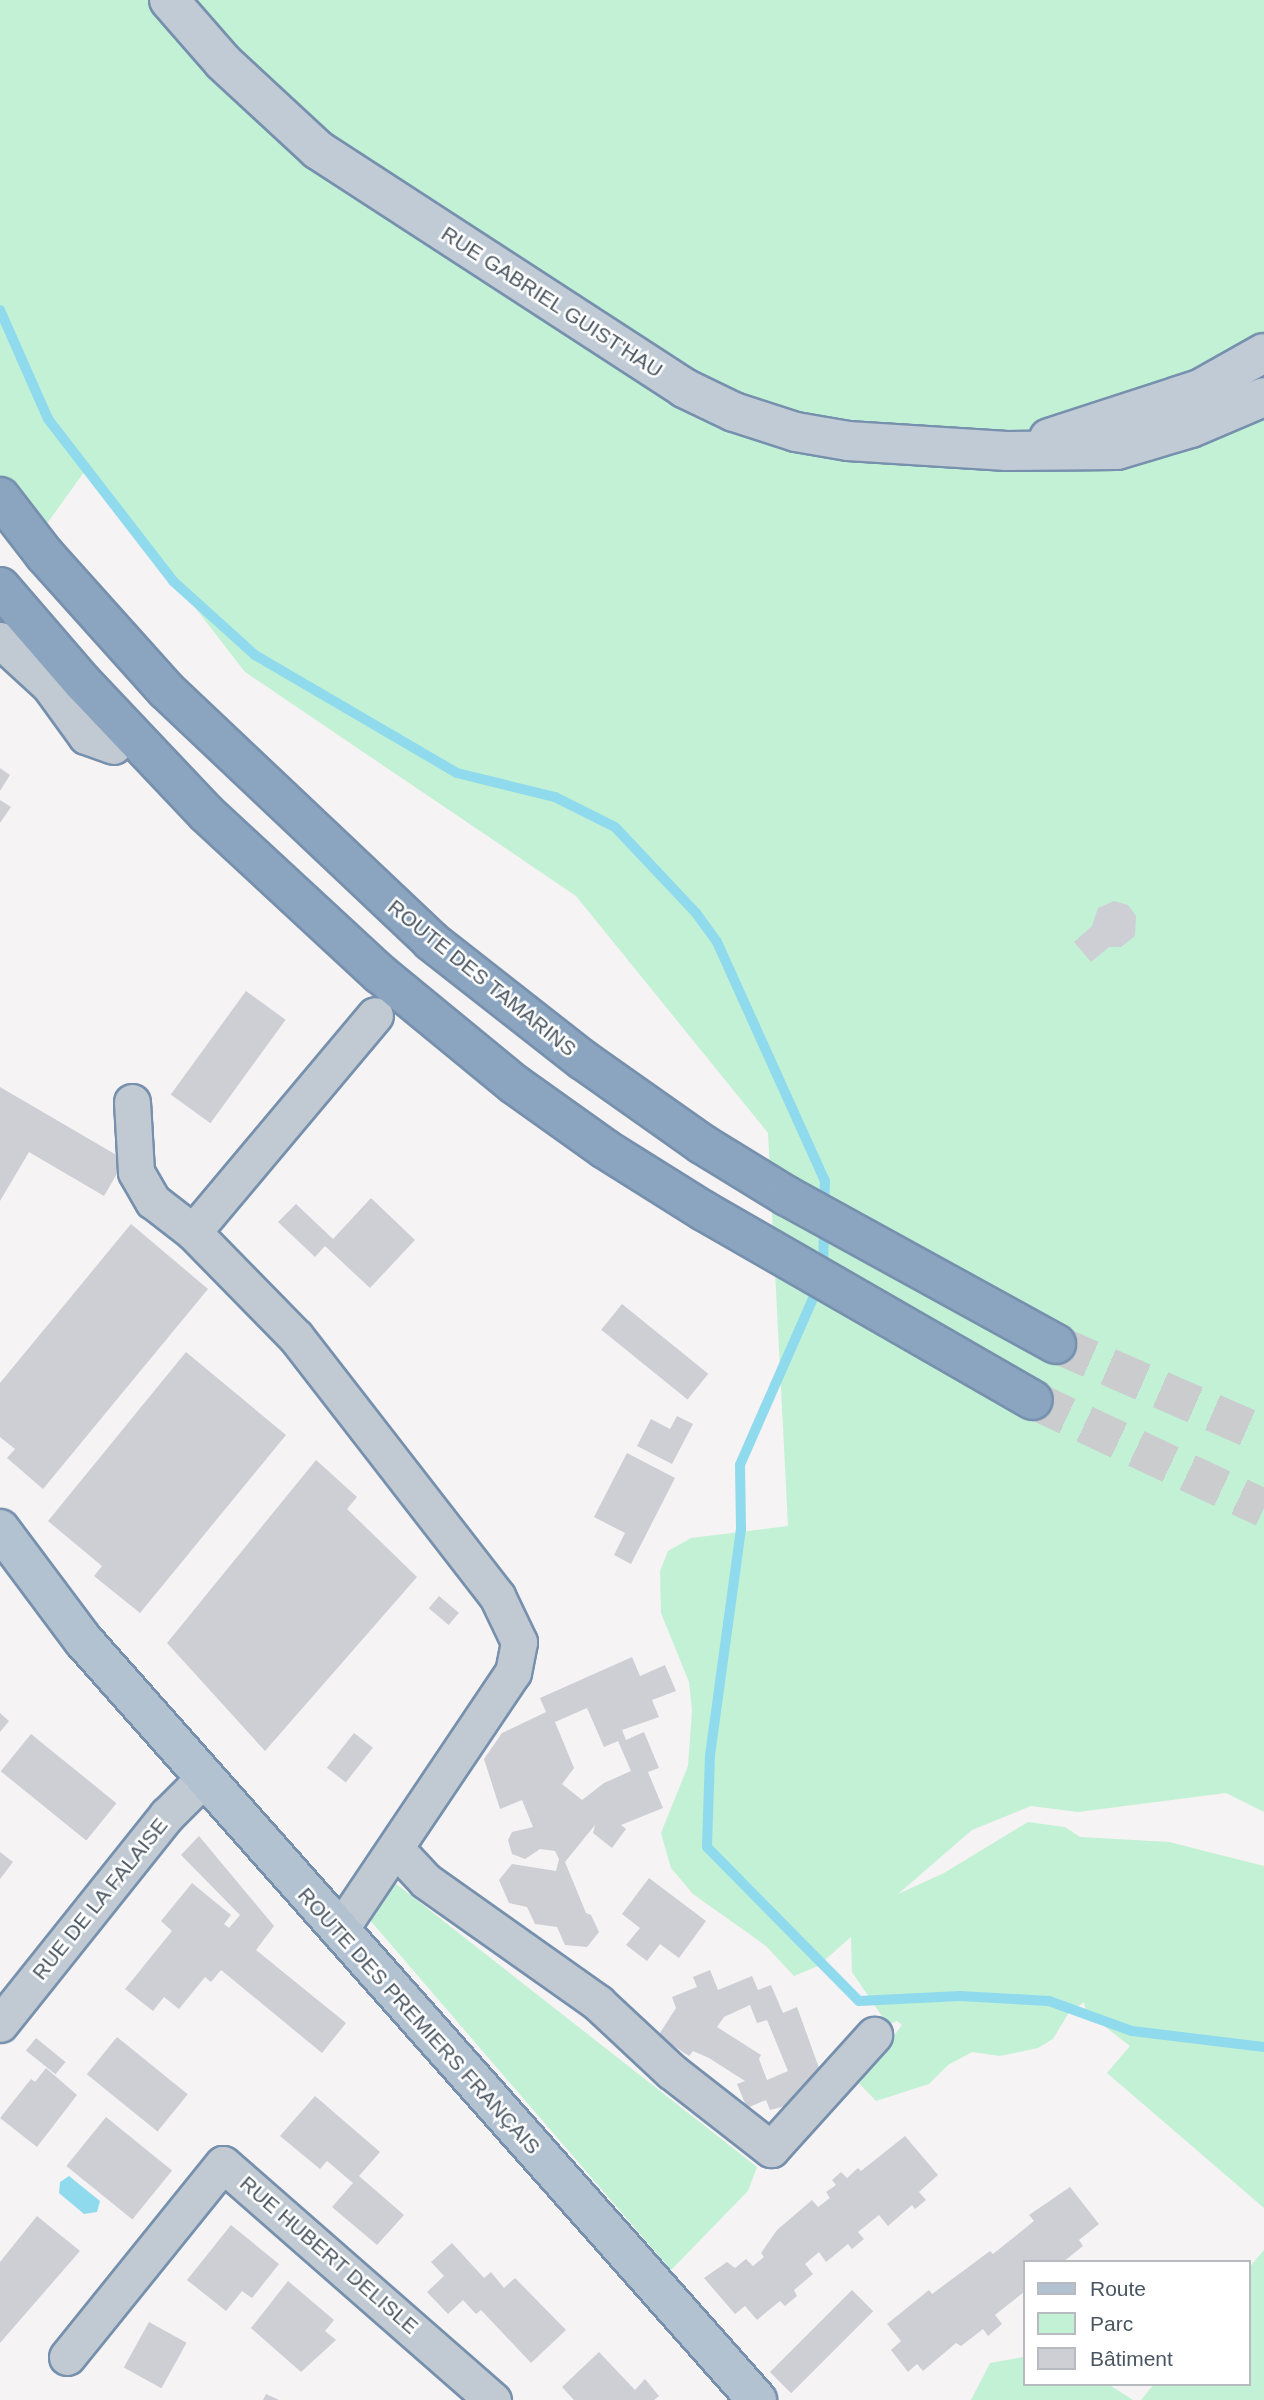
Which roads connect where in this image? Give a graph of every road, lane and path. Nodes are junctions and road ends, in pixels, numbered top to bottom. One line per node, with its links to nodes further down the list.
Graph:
1 (169, 0): 4 (main road, RUE GABRIEL GUIST'HAU)
2 (1264, 353): 4 (main road, RUE GABRIEL GUIST'HAU)
3 (1264, 397): 4 (main road, RUE GABRIEL GUIST'HAU)
4 (1007, 451)
5 (0, 498): 12 (highway, ROUTE DES TAMARINS)
6 (0, 587): 13 (highway)
7 (0, 640): 8 (street)
8 (113, 746)
9 (374, 1015): 11 (street)
10 (132, 1102): 11 (street)
11 (193, 1232): 18 (street)
12 (1056, 1344)
13 (1033, 1400)
14 (0, 1529): 16 (main road, ROUTE DES PREMIERS FRANÇAIS)
15 (0, 1556): 16 (main road, ROUTE DES PREMIERS FRANÇAIS)
16 (83, 1640): 17 (main road, ROUTE DES PREMIERS FRANÇAIS)
17 (204, 1778): 19 (main road, ROUTE DES PREMIERS FRANÇAIS); 20 (street, RUE DE LA FALAISE)
18 (397, 1850): 19 (street); 21 (street)
19 (339, 1931): 24 (main road, ROUTE DES PREMIERS FRANÇAIS)
20 (0, 2024)
21 (874, 2035)
22 (67, 2357): 23 (street, RUE HUBERT DELISLE)
23 (493, 2400)
24 (757, 2400)

